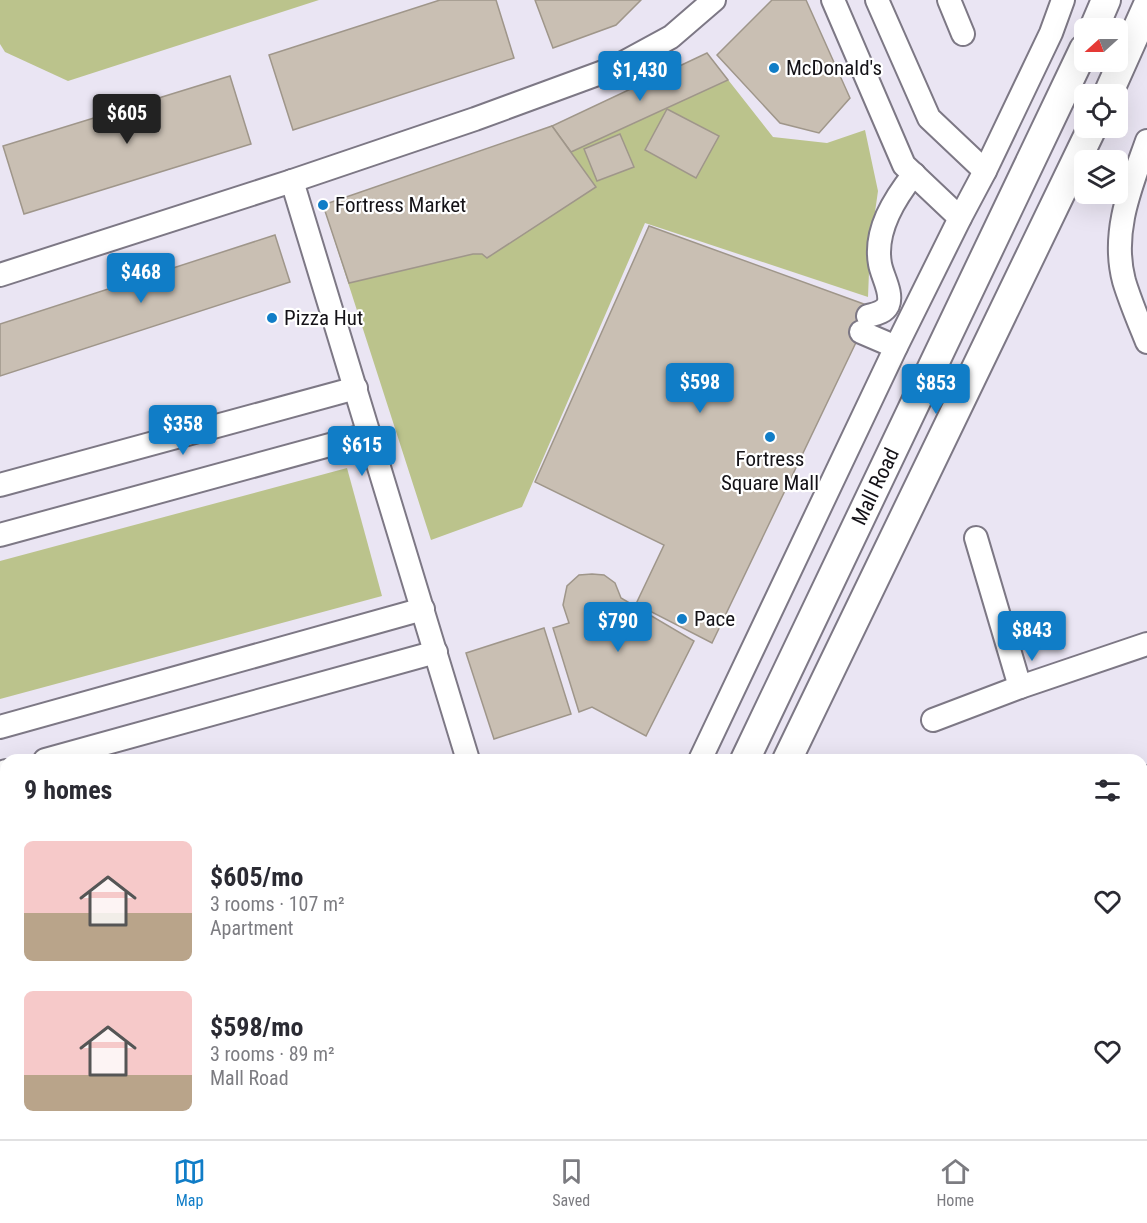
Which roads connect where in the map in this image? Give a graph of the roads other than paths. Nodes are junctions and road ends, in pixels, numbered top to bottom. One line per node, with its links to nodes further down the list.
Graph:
1 (714, 0): 16 (street)
2 (833, 0): 15 (street)
3 (877, 0): 14 (street)
4 (949, 0): 9 (street)
5 (1062, 0): 14 (street)
6 (1106, 0): 8 (main road)
7 (1147, 7): 11 (main road)
8 (1098, 18)
9 (963, 34)
10 (1074, 70): 35 (main road, Mall Road)
11 (1113, 84)
12 (1087, 138): 36 (main road, Mall Road)
13 (1147, 141): 19 (street)
14 (985, 171): 17 (street)
15 (914, 174): 17 (street); 20 (street)
16 (292, 181): 18 (street); 21 (street)
17 (960, 218): 20 (street)
18 (0, 275)
19 (1146, 335)
20 (896, 347): 34 (street)
21 (356, 388): 22 (street); 23 (street)
22 (370, 434): 24 (street); 26 (street)
23 (0, 485)
24 (0, 535)
25 (976, 538): 29 (street)
26 (423, 609): 28 (street); 31 (street)
27 (1147, 644): 29 (street)
28 (436, 652): 32 (street); 33 (street)
29 (1020, 687): 30 (street)
30 (933, 720)
31 (0, 727)
32 (67, 754)
33 (466, 754)
34 (703, 754)
35 (748, 754)
36 (790, 754)

